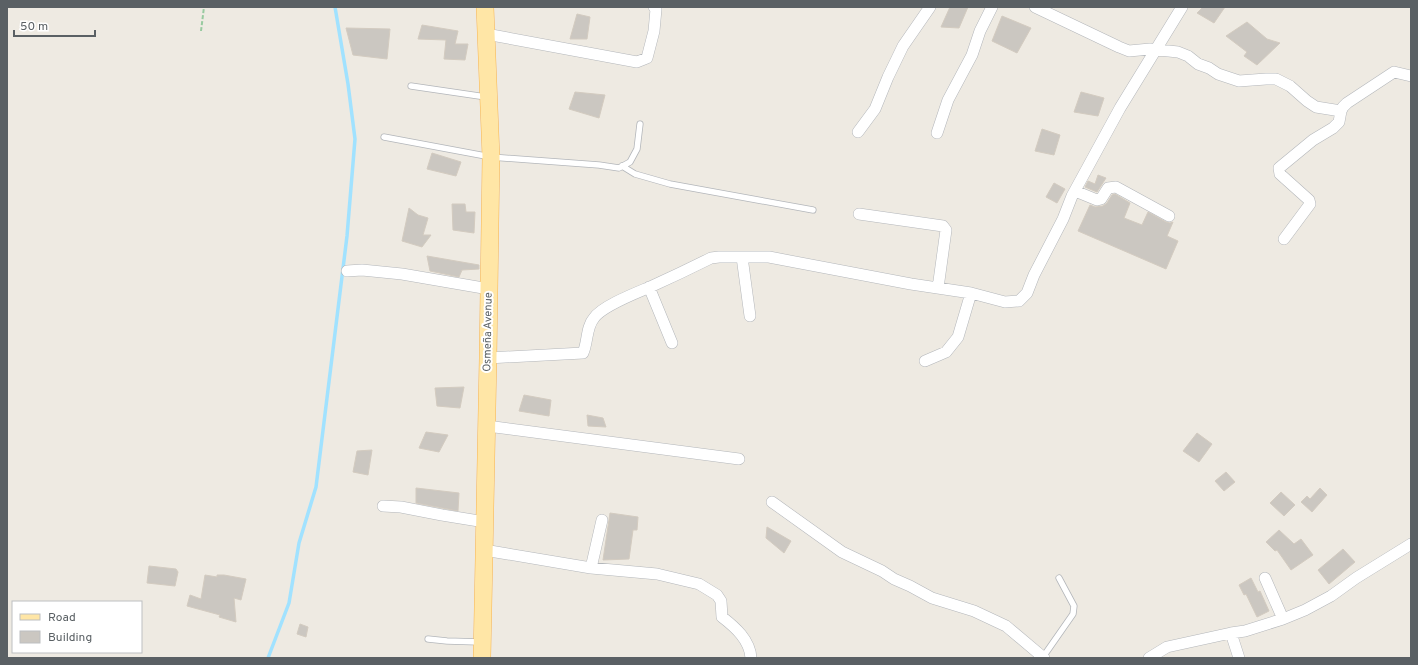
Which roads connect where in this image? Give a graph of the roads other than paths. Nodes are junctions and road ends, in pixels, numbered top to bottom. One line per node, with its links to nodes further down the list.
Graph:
1 (484, 7): 7 (main road, Osmeña Avenue)
2 (654, 7): 7 (street)
3 (930, 7): 14 (street)
4 (992, 7): 15 (street)
5 (1035, 7): 8 (street)
6 (1182, 7): 8 (street)
7 (486, 34): 11 (main road, Osmeña Avenue)
8 (1156, 49): 12 (street); 19 (street)
9 (1411, 76): 12 (street)
10 (411, 86): 11 (lane)
11 (488, 97): 17 (main road, Osmeña Avenue)
12 (1341, 111): 23 (street)
13 (640, 124): 18 (lane)
14 (858, 132)
15 (937, 133)
16 (384, 138): 17 (lane)
17 (491, 157): 18 (lane); 28 (main road, Osmeña Avenue)
18 (622, 166): 20 (lane)
19 (1075, 191): 22 (street); 29 (street)
20 (813, 210)
21 (859, 214): 27 (street)
22 (1169, 216)
23 (1284, 239)
24 (742, 257): 26 (street); 27 (street); 30 (street)
25 (347, 271): 28 (street)
26 (649, 287): 31 (street); 32 (street)
27 (938, 288): 29 (street)
28 (489, 289): 32 (main road, Osmeña Avenue)
29 (971, 293): 33 (street)
30 (750, 316)
31 (672, 343)
32 (488, 358): 34 (main road, Osmeña Avenue)
33 (925, 361)
34 (487, 426): 35 (street); 39 (main road, Osmeña Avenue)
35 (739, 459)
36 (772, 502): 49 (street)
37 (382, 506): 39 (street)
38 (602, 520): 42 (street)
39 (485, 522): 41 (main road, Osmeña Avenue)
40 (1411, 544): 45 (street)
41 (484, 550): 42 (street); 48 (main road, Osmeña Avenue)
42 (592, 568): 50 (street)
43 (1059, 578): 49 (lane)
44 (1264, 578): 45 (street)
45 (1284, 619): 46 (street)
46 (1231, 633): 51 (street); 52 (street)
47 (428, 639): 48 (lane)
48 (482, 650)
49 (1044, 657)
50 (751, 658)
51 (1149, 658)
52 (1239, 658)

